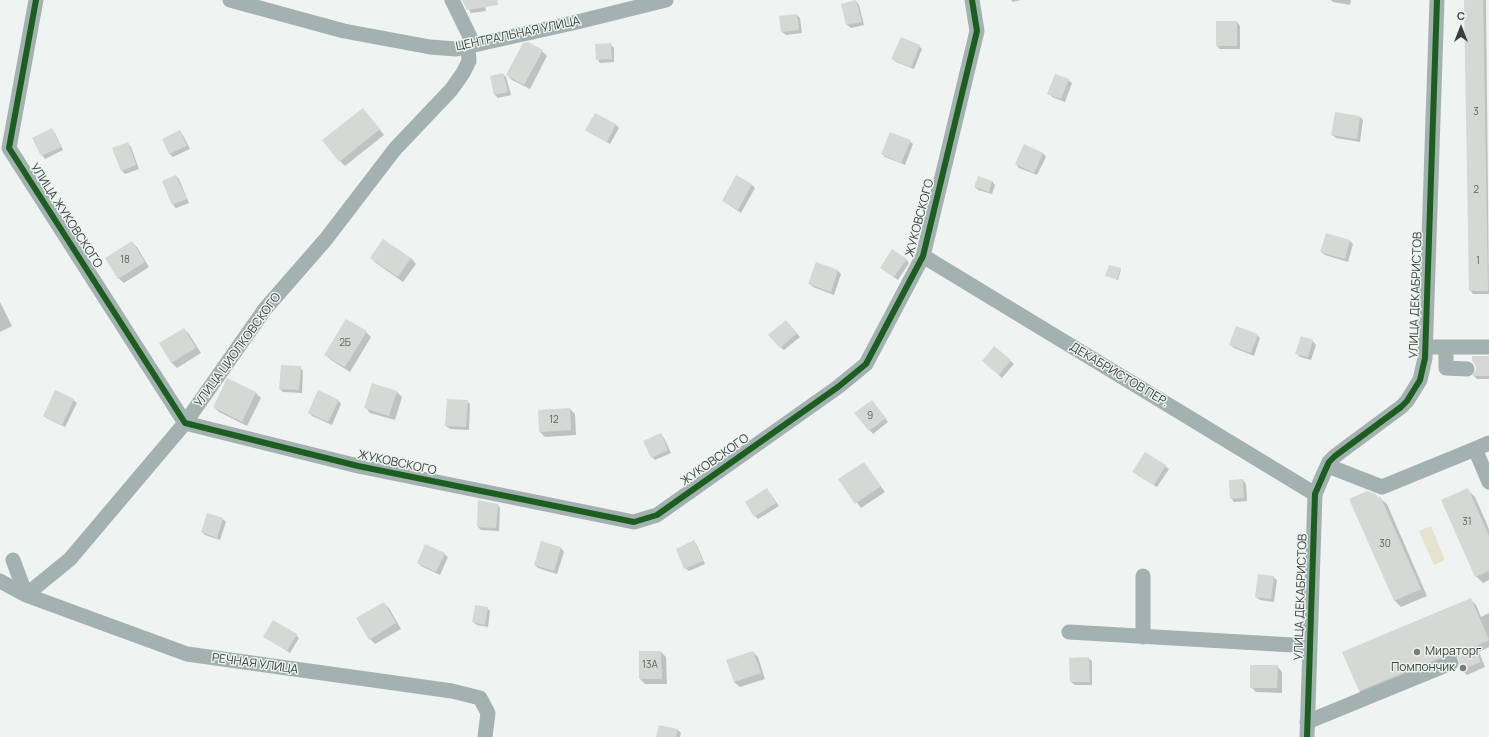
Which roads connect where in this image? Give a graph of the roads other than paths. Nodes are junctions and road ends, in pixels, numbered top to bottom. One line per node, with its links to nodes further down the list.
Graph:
1 (36, 0): 13 (street, УЛИЦА ЖУКОВСКОГО)
2 (230, 0): 7 (street, ЦЕНТРАЛЬНАЯ УЛИЦА)
3 (452, 0): 7 (street)
4 (666, 0): 7 (street, ЦЕНТРАЛЬНАЯ УЛИЦА)
5 (972, 0): 8 (street, ЖУКОВСКОГО)
6 (1437, 0): 9 (street, УЛИЦА ДЕКАБРИСТОВ)
7 (471, 46): 13 (street, УЛИЦА ЦИОЛКОВСКОГО)
8 (923, 256): 13 (street, ЖУКОВСКОГО); 18 (street, ДЕКАБРИСТОВ ПЕР.)
9 (1425, 347): 10 (street); 16 (street, УЛИЦА ДЕКАБРИСТОВ)
10 (1446, 347): 11 (street); 12 (street)
11 (1489, 347)
12 (1466, 369)
13 (185, 423): 22 (street, УЛИЦА ЦИОЛКОВСКОГО)
14 (1489, 443): 15 (street)
15 (1475, 449): 16 (street); 17 (street)
16 (1328, 466): 18 (street, УЛИЦА ДЕКАБРИСТОВ)
17 (1489, 482)
18 (1315, 494): 25 (street, УЛИЦА ДЕКАБРИСТОВ)
19 (13, 560): 22 (street)
20 (1143, 576): 24 (street)
21 (0, 581): 22 (street, РЕЧНАЯ УЛИЦА)
22 (26, 595): 28 (street, РЕЧНАЯ УЛИЦА)
23 (1069, 632): 24 (street)
24 (1143, 637): 25 (street)
25 (1310, 646): 27 (street, УЛИЦА ДЕКАБРИСТОВ)
26 (1451, 663): 27 (street)
27 (1307, 730)
28 (485, 737)

